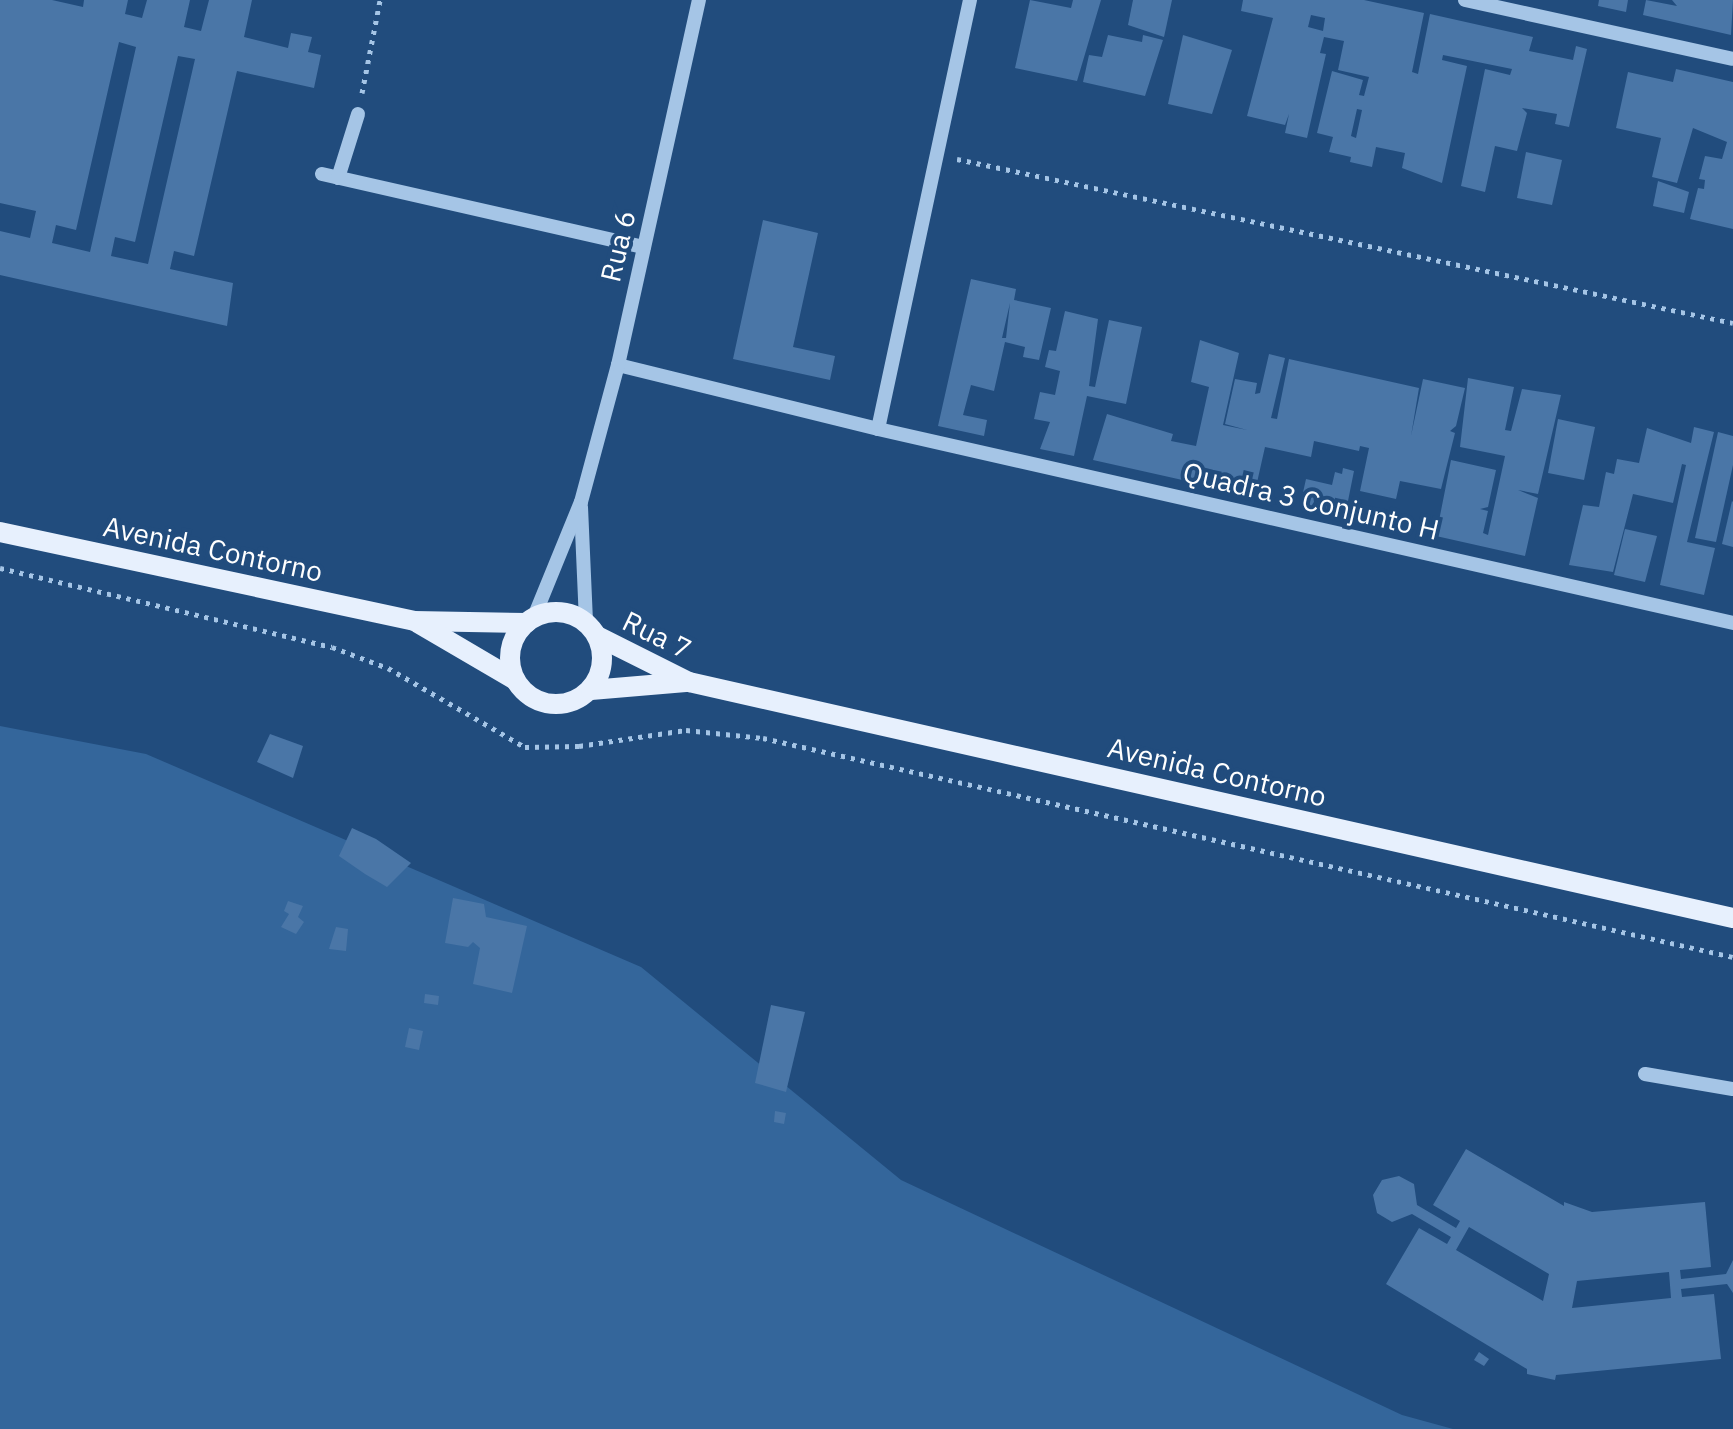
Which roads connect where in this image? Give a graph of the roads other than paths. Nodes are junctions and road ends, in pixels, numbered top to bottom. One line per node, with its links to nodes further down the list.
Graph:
1 (699, 0): 8 (street, Rua 6)
2 (970, 0): 10 (street)
3 (1465, 0): 4 (street)
4 (1733, 59)
5 (358, 114): 7 (street)
6 (322, 174): 7 (street)
7 (338, 178): 8 (street)
8 (644, 247): 9 (street, Rua 6)
9 (618, 365): 10 (street, Quadra 3 Conjunto H); 11 (street, Rua 6)
10 (878, 429): 15 (street, Quadra 3 Conjunto H)
11 (581, 502): 13 (street, Rua 6); 16 (street, Rua 6)
12 (0, 532): 14 (main road, Avenida Contorno)
13 (530, 620): 14 (main road, Avenida Contorno); 16 (main road); 17 (main road)
14 (414, 621): 17 (main road, Avenida Contorno)
15 (1733, 623)
16 (592, 630): 18 (main road, Rua 7); 19 (main road)
17 (515, 680): 19 (main road)
18 (689, 682): 19 (main road, Rua 7); 20 (main road, Avenida Contorno)
19 (591, 690)
20 (1733, 918)
21 (1645, 1074): 22 (street)
22 (1733, 1089)

